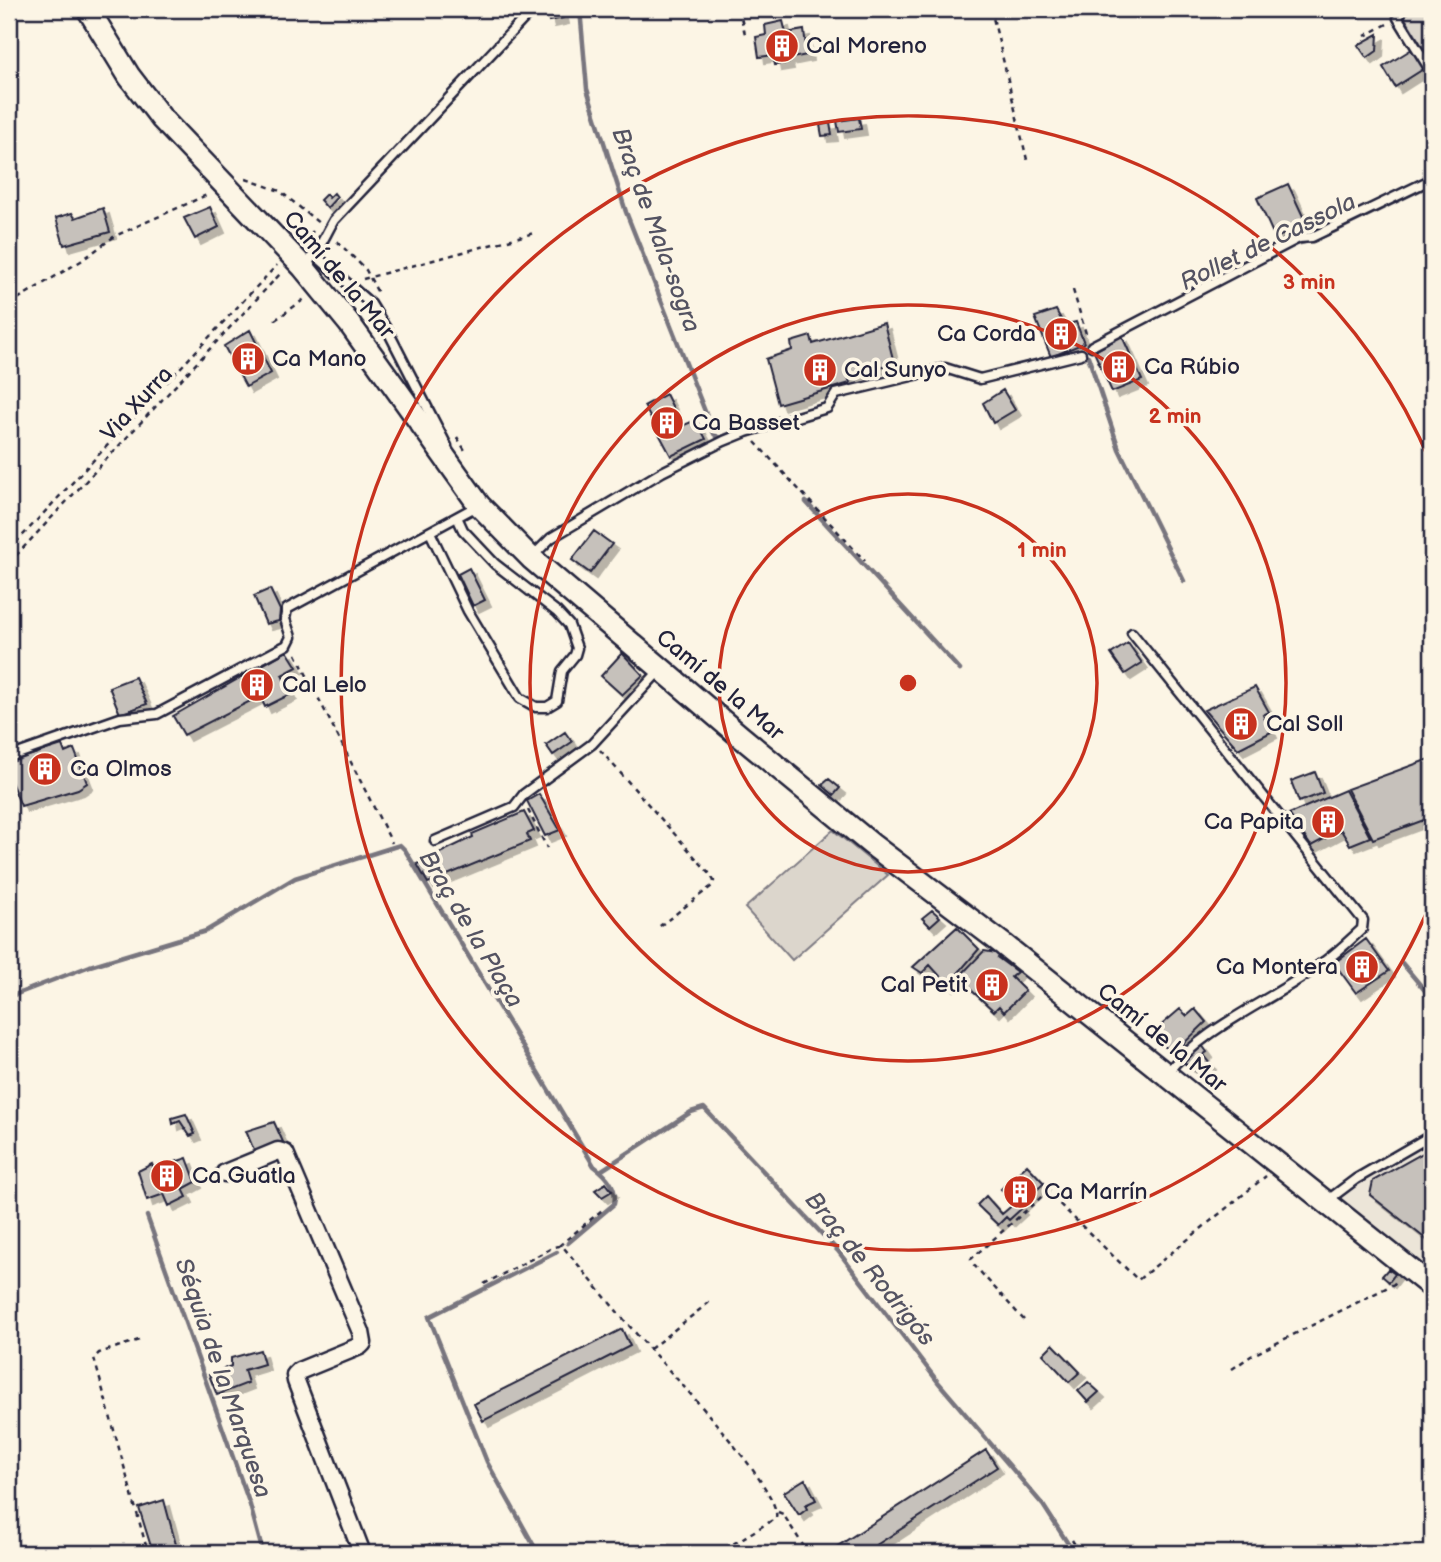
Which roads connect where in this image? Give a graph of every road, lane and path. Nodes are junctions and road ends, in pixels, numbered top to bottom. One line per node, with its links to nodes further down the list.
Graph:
1 (88, 9): 12 (main road, Camí de la Mar)
2 (533, 9): 13 (lane)
3 (739, 9): 7 (path)
4 (991, 9): 10 (path)
5 (1403, 9): 6 (lane)
6 (1398, 18): 8 (path); 9 (lane)
7 (746, 34)
8 (1365, 36)
9 (1432, 74)
10 (1028, 164)
11 (1432, 179): 23 (lane)
12 (234, 182): 13 (path); 15 (main road, Camí de la Mar); 21 (path)
13 (327, 231): 15 (lane); 16 (path)
14 (534, 233): 16 (path)
15 (299, 260): 17 (lane); 18 (main road, Camí de la Mar); 32 (path); 35 (path, Via Xurra)
16 (370, 278): 17 (path); 20 (path)
17 (349, 283): 28 (lane)
18 (320, 288): 22 (path); 28 (main road, Camí de la Mar)
19 (1073, 290): 23 (path)
20 (383, 301)
21 (9, 304)
22 (275, 320)
23 (1092, 346)
24 (1080, 354): 26 (lane)
25 (454, 431): 27 (path)
26 (746, 432): 33 (lane); 34 (path)
27 (467, 455)
28 (463, 482): 29 (main road, Camí de la Mar)
29 (480, 505): 30 (lane); 33 (main road, Camí de la Mar)
30 (457, 517): 31 (lane); 31 (lane)
31 (430, 532): 37 (lane)
32 (9, 550)
33 (531, 558): 38 (main road, Camí de la Mar)
34 (865, 561)
35 (9, 563)
36 (1132, 633): 46 (lane)
37 (290, 642): 40 (lane); 43 (path)
38 (660, 669): 39 (lane); 46 (main road, Camí de la Mar)
39 (594, 742): 41 (lane); 45 (path)
40 (9, 757)
41 (517, 803): 42 (lane); 44 (path)
42 (435, 841)
43 (392, 842)
44 (547, 848)
45 (656, 929)
46 (1166, 1074): 48 (main road, Camí de la Mar)
47 (1432, 1135): 50 (lane)
48 (1280, 1165): 50 (main road, Camí de la Mar); 57 (path)
49 (225, 1173): 64 (street)
50 (1326, 1202): 53 (main road, Camí de la Mar)
51 (602, 1210): 52 (path)
52 (559, 1246): 54 (path); 59 (path)
53 (1406, 1266): 55 (main road, Camí de la Mar); 60 (path)
54 (484, 1284)
55 (1432, 1287)
56 (712, 1300): 59 (path)
57 (1024, 1320)
58 (139, 1339): 63 (path)
59 (650, 1349): 61 (path)
60 (1232, 1368)
61 (778, 1512): 65 (path); 66 (path)
62 (1072, 1540): 67 (path)
63 (148, 1553)
64 (362, 1553)
65 (718, 1553)
66 (808, 1553)
67 (1080, 1553)

